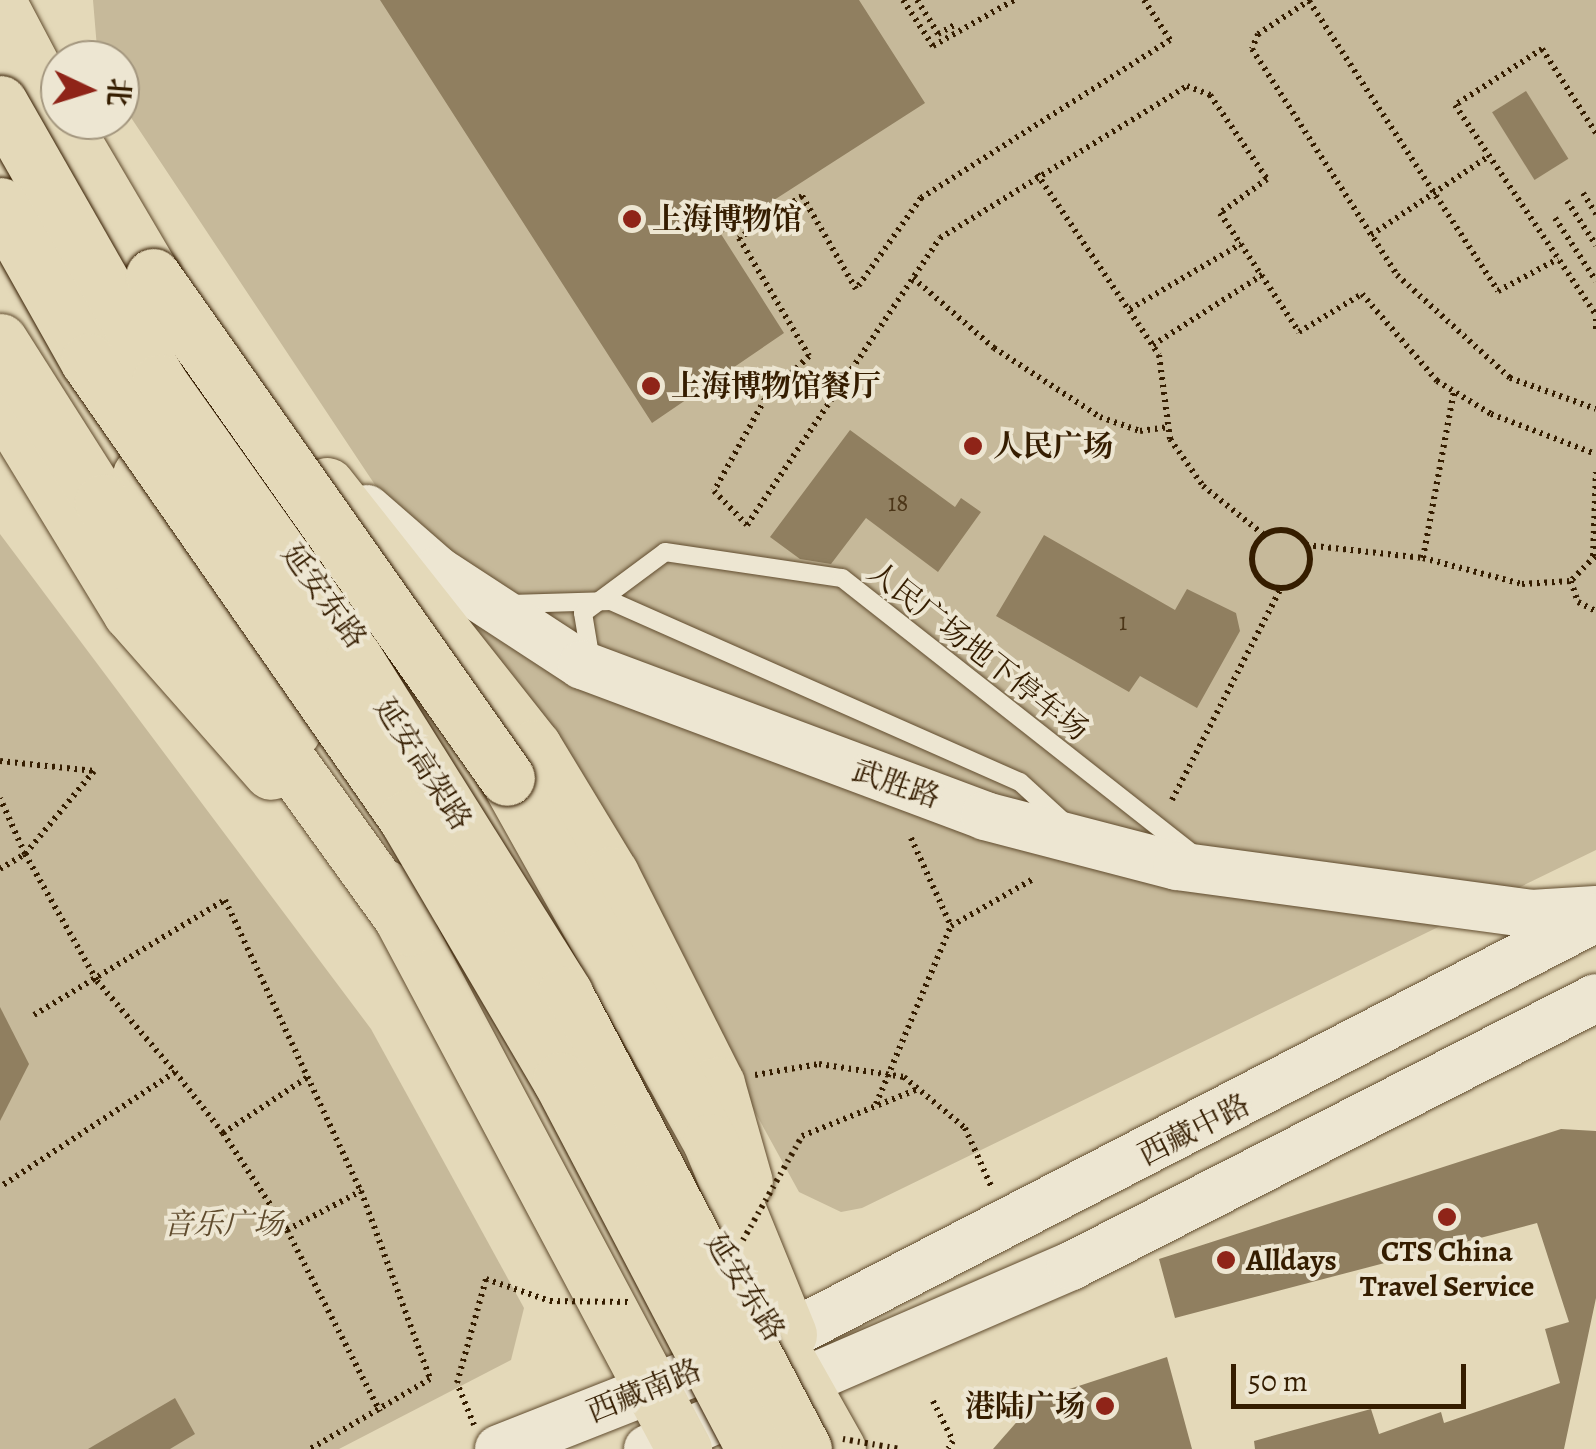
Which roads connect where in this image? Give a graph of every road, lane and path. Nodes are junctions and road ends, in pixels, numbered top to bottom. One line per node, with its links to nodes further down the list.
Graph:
1 (26, 0): 9 (main road)
2 (903, 0): 4 (path)
3 (917, 0): 8 (path)
4 (1014, 0)
5 (1144, 0): 32 (path)
6 (1310, 0): 19 (path); 26 (path)
7 (0, 5): 11 (main road)
8 (954, 25)
9 (46, 40)
10 (0, 66): 45 (main road, 延安东路)
11 (40, 81)
12 (0, 103): 92 (main road, 延安高架路, bridge)
13 (1596, 134): 16 (path)
14 (72, 140): 87 (main road, bridge)
15 (98, 140): 25 (main road, 延安东路)
16 (1489, 156): 19 (path); 30 (path)
17 (1037, 174): 27 (path); 32 (path); 34 (path)
18 (1583, 193): 22 (path)
19 (1432, 194): 26 (path); 30 (path)
20 (1567, 201): 28 (path)
21 (0, 205): 95 (main road, 延安高架路, bridge)
22 (1596, 214)
23 (0, 216): 70 (main road)
24 (1555, 218): 33 (path)
25 (147, 232): 43 (main road, 延安东路); 45 (main road)
26 (1372, 236): 41 (path)
27 (1241, 244): 31 (path); 34 (path)
28 (1596, 245)
29 (0, 258): 93 (main road)
30 (1558, 259): 35 (path)
31 (1262, 276): 38 (path); 39 (path)
32 (913, 278): 42 (path)
33 (1596, 281)
34 (1130, 310): 38 (path)
35 (1596, 317): 36 (path)
36 (1596, 329)
37 (0, 341): 70 (main road)
38 (1153, 346): 42 (path)
39 (1454, 391): 44 (path); 51 (path)
40 (0, 399): 70 (main road)
41 (1596, 409)
42 (1166, 426): 48 (path)
43 (283, 432): 55 (main road, 武胜路); 77 (main road, 延安东路)
44 (1596, 454)
45 (234, 470): 87 (main road, 延安东路)
46 (1596, 472): 47 (path)
47 (1595, 495): 50 (path)
48 (1264, 535): 49 (path); 53 (path)
49 (1306, 544): 51 (path); 53 (path)
50 (1595, 556): 52 (path)
51 (1424, 558): 52 (path)
52 (1571, 581): 56 (path)
53 (1281, 588): 60 (path)
54 (597, 598): 55 (lane); 57 (lane); 62 (lane); 65 (lane, 人民广场地下停车场)
55 (480, 601): 57 (main road, 武胜路)
56 (1596, 611)
57 (612, 678): 62 (main road, 武胜路)
58 (0, 761): 63 (path)
59 (0, 798): 63 (path)
60 (1172, 800)
61 (911, 838): 69 (path)
62 (1088, 849): 65 (main road, 武胜路)
63 (25, 854): 64 (path); 71 (path)
64 (0, 869)
65 (1224, 872): 67 (main road, 武胜路)
66 (1033, 879): 69 (path)
67 (1596, 910)
68 (1596, 918): 84 (main road, 西藏中路)
69 (951, 926): 75 (path)
70 (409, 928): 88 (main road)
71 (97, 981): 73 (path); 74 (path); 76 (path)
72 (1596, 998): 87 (main road)
73 (34, 1016)
74 (175, 1072): 80 (path); 82 (path)
75 (890, 1073): 77 (path); 78 (path); 79 (path)
76 (308, 1077): 80 (path); 83 (path)
77 (717, 1084): 87 (main road, 延安东路)
78 (920, 1088): 79 (path); 84 (path)
79 (876, 1104): 81 (path)
80 (223, 1133): 85 (path)
81 (802, 1136)
82 (0, 1186)
83 (361, 1191): 85 (path); 90 (path)
84 (1007, 1227): 87 (main road, 西藏中路)
85 (288, 1230): 90 (path)
86 (486, 1279): 91 (path)
87 (790, 1352): 88 (main road, 西藏南路); 92 (main road, 延安东路); 93 (main road)
88 (656, 1386): 91 (main road, 西藏南路); 93 (main road)
89 (933, 1401): 97 (path)
90 (380, 1412): 94 (path)
91 (488, 1441)
92 (826, 1446): 96 (path, bridge)
93 (683, 1447)
94 (310, 1449)
95 (754, 1449)
96 (900, 1449)
97 (948, 1449)

